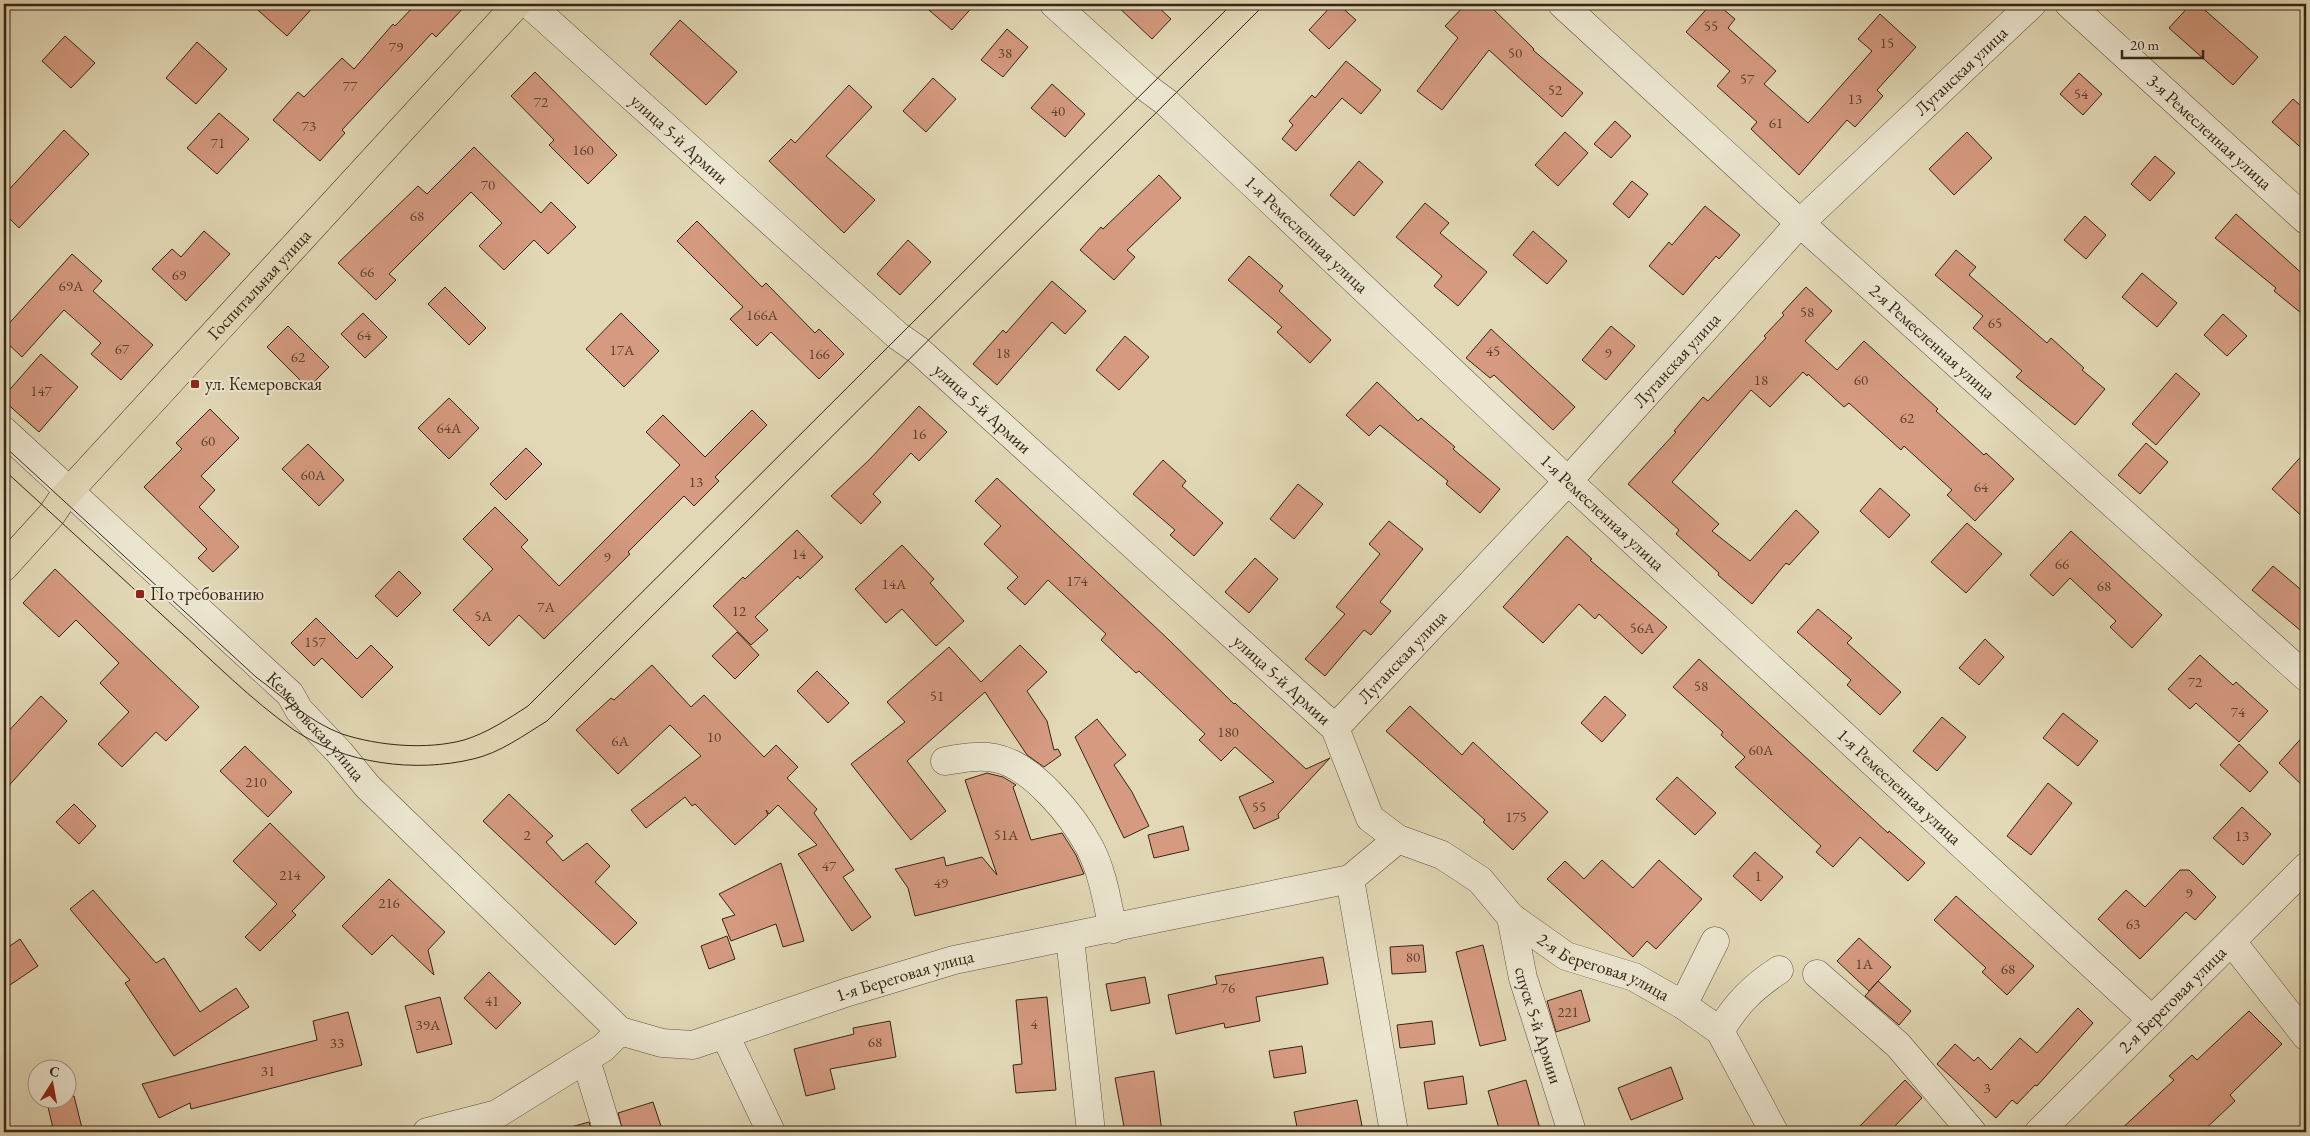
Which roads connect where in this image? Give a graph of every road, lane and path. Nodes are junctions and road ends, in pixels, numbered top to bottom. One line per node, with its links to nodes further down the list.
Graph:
1 (517, 4): 11 (main road, Госпитальная улица)
2 (529, 4): 14 (street, улица 5-й Армии)
3 (1054, 4): 10 (street, 1-я Ремесленная улица)
4 (1562, 4): 8 (street, 2-я Ремесленная улица)
5 (2032, 4): 8 (street, Луганская улица)
6 (2070, 4): 7 (street, 3-я Ремесленная улица)
7 (2306, 220)
8 (1800, 223): 10 (street, Луганская улица); 13 (street, 2-я Ремесленная улица)
9 (4, 431): 11 (street, Кемеровская улица)
10 (1568, 481): 14 (street, Луганская улица); 27 (street, 1-я Ремесленная улица)
11 (70, 491): 12 (main road, Госпитальная улица); 28 (street, Кемеровская улица)
12 (4, 566)
13 (2306, 677)
14 (1335, 728): 16 (street, улица 5-й Армии)
15 (946, 761): 20 (street)
16 (1398, 839): 18 (street, 1-я Береговая улица); 19 (street, 2-я Береговая улица)
17 (2306, 867): 23 (street, 2-я Береговая улица)
18 (1350, 880): 20 (street, 1-я Береговая улица); 38 (street)
19 (1511, 917): 26 (street, 2-я Береговая улица); 39 (street, спуск 5-й Армии)
20 (1112, 929): 21 (street, 1-я Береговая улица)
21 (1070, 938): 30 (street, 1-я Береговая улица); 37 (street)
22 (1715, 941): 26 (street)
23 (2232, 942): 27 (street, 2-я Береговая улица); 31 (street)
24 (1779, 970): 29 (street)
25 (1817, 974): 41 (street)
26 (1683, 1005): 29 (street, 2-я Береговая улица)
27 (2152, 1020): 42 (street, 2-я Береговая улица)
28 (620, 1031): 30 (street, 1-я Береговая улица); 32 (street)
29 (1720, 1031): 40 (street, 2-я Береговая улица)
30 (725, 1035): 36 (street)
31 (2306, 1036)
32 (586, 1060): 33 (street); 35 (street)
33 (499, 1123): 34 (street)
34 (428, 1132)
35 (608, 1132)
36 (771, 1132)
37 (1091, 1132)
38 (1394, 1132)
39 (1572, 1132)
40 (1774, 1132)
41 (1972, 1132)
42 (2039, 1132)

